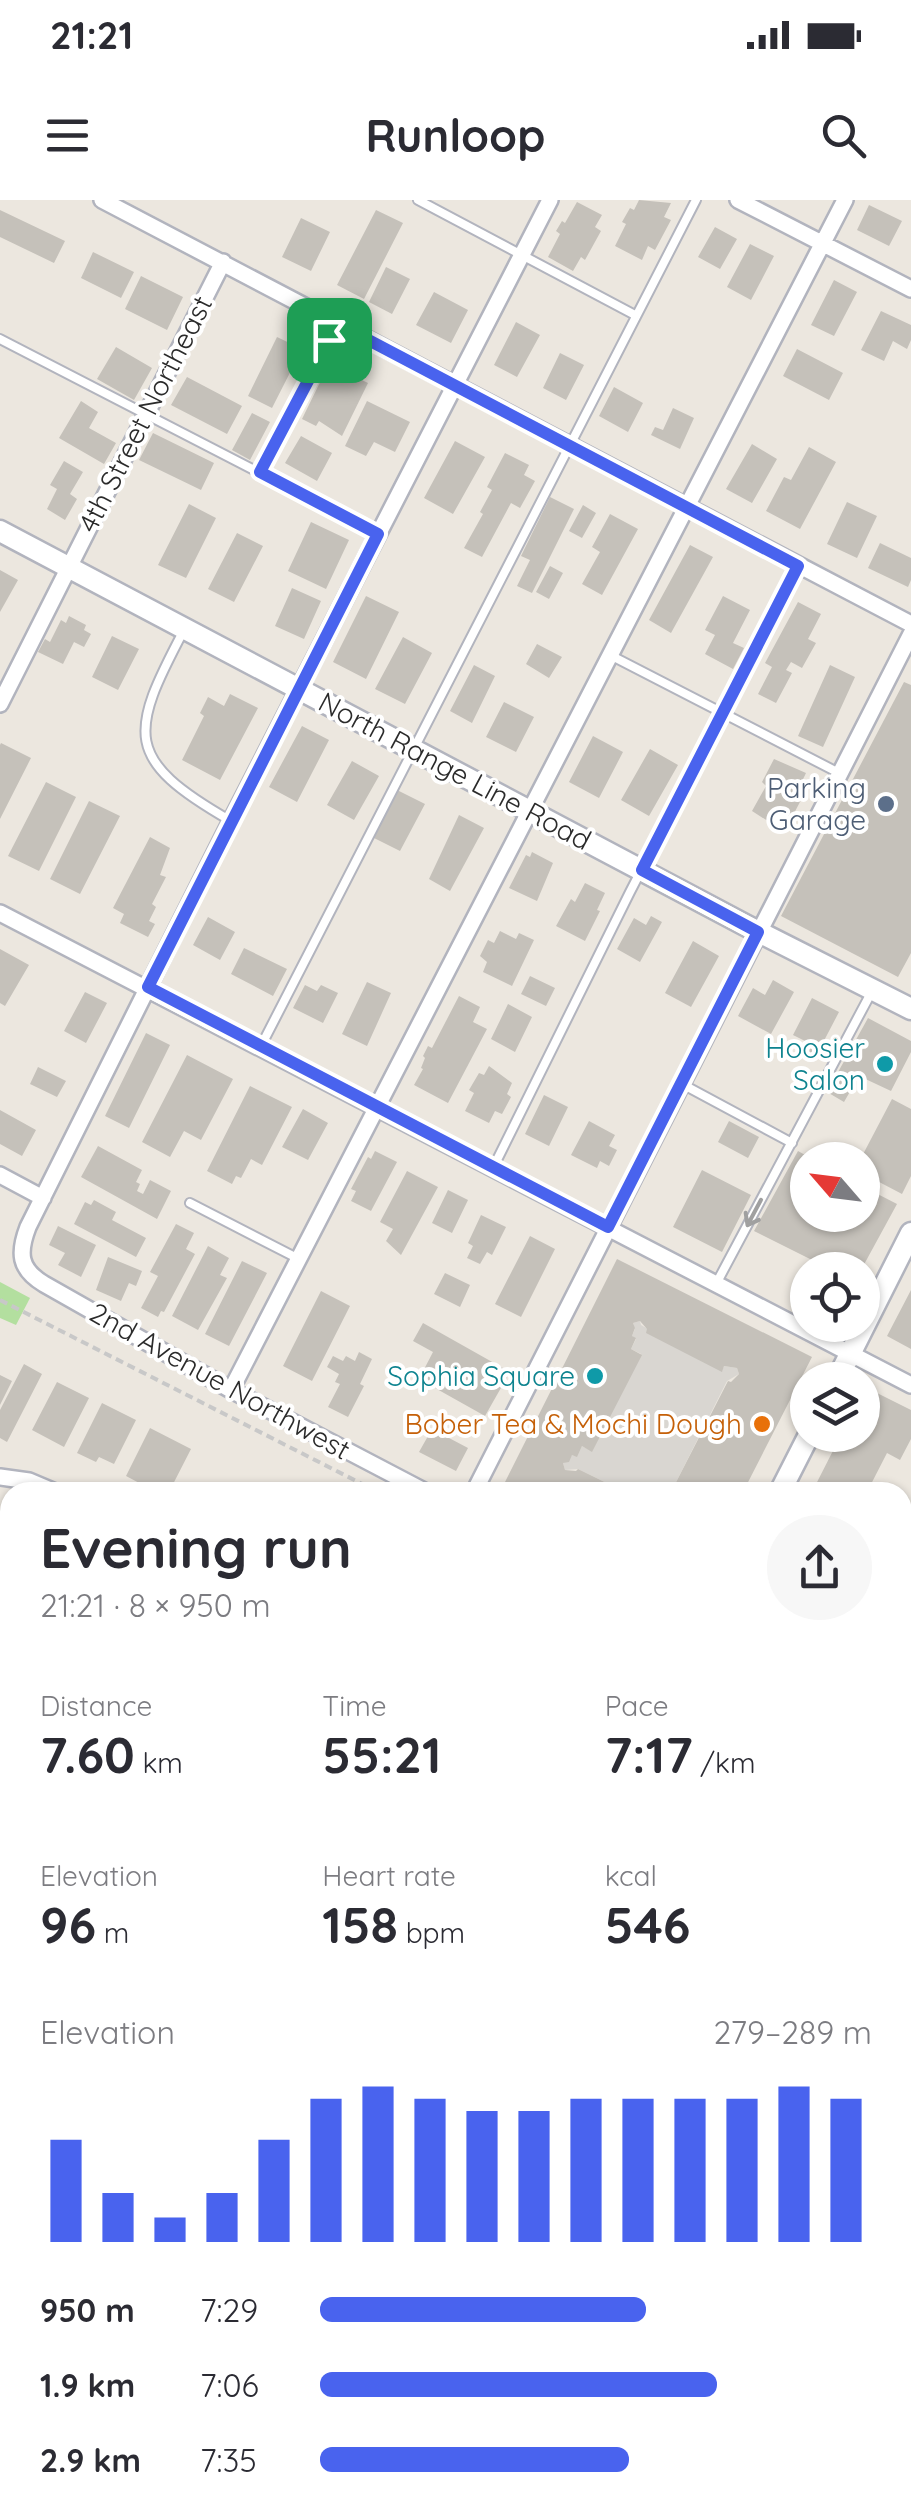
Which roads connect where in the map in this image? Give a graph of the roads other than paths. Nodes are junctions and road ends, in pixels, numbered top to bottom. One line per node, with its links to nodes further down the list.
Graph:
1 (102, 200): 9 (street)
2 (418, 200): 8 (lane)
3 (550, 200): 8 (street)
4 (696, 200): 11 (lane)
5 (738, 200): 7 (street)
6 (845, 200): 7 (street)
7 (823, 243): 10 (street); 18 (street)
8 (522, 253): 11 (lane); 14 (street)
9 (222, 262): 12 (street); 15 (street, 4th Street Northeast)
10 (911, 290)
11 (635, 315): 16 (lane)
12 (338, 324): 14 (street); 17 (lane)
13 (0, 338): 15 (lane)
14 (454, 386): 16 (street); 20 (street)
15 (146, 413): 17 (lane); 22 (street, 4th Street Northeast)
16 (567, 446): 18 (street); 31 (lane)
17 (260, 472): 20 (lane)
18 (686, 508): 21 (street); 26 (street)
19 (0, 530): 22 (main road, North Range Line Road)
20 (378, 534): 28 (street)
21 (798, 566): 23 (street); 30 (lane)
22 (70, 567): 24 (main road, North Range Line Road); 29 (street, 4th Street Northeast)
23 (911, 624)
24 (186, 628): 28 (main road, North Range Line Road); 34 (lane)
25 (911, 634): 27 (street)
26 (610, 654): 30 (lane); 33 (street)
27 (904, 665): 32 (street)
28 (299, 688): 31 (main road, North Range Line Road); 34 (street)
29 (0, 704)
30 (722, 713): 32 (lane); 35 (lane)
31 (412, 748): 33 (main road, North Range Line Road); 41 (lane)
32 (839, 773): 37 (street)
33 (528, 810): 35 (main road, North Range Line Road); 43 (street)
34 (231, 821): 38 (street)
35 (642, 870): 37 (main road, North Range Line Road); 47 (lane)
36 (0, 912): 38 (street)
37 (758, 932): 39 (main road, North Range Line Road); 42 (street)
38 (148, 987): 41 (street); 49 (street)
39 (873, 989): 40 (main road, North Range Line Road); 45 (lane)
40 (911, 1010)
41 (261, 1046): 43 (street)
42 (682, 1084): 44 (lane); 51 (street)
43 (376, 1106): 47 (street); 53 (street)
44 (790, 1142)
45 (793, 1142)
46 (790, 1147): 54 (lane, one-way to 54)
47 (494, 1166): 51 (street)
48 (0, 1175): 49 (street)
49 (43, 1198): 58 (street, 2nd Avenue Northwest)
50 (190, 1203): 53 (lane)
51 (608, 1227): 54 (street); 63 (street)
52 (911, 1233): 55 (main road)
53 (299, 1260): 58 (street)
54 (716, 1284): 55 (street)
55 (850, 1352): 56 (main road); 57 (street)
56 (845, 1362)
57 (911, 1385)
58 (232, 1390): 62 (street, 2nd Avenue Northwest)
59 (800, 1452): 64 (main road)
60 (0, 1477): 61 (street)
61 (33, 1482)
62 (407, 1482)
63 (479, 1482)
64 (785, 1482)

